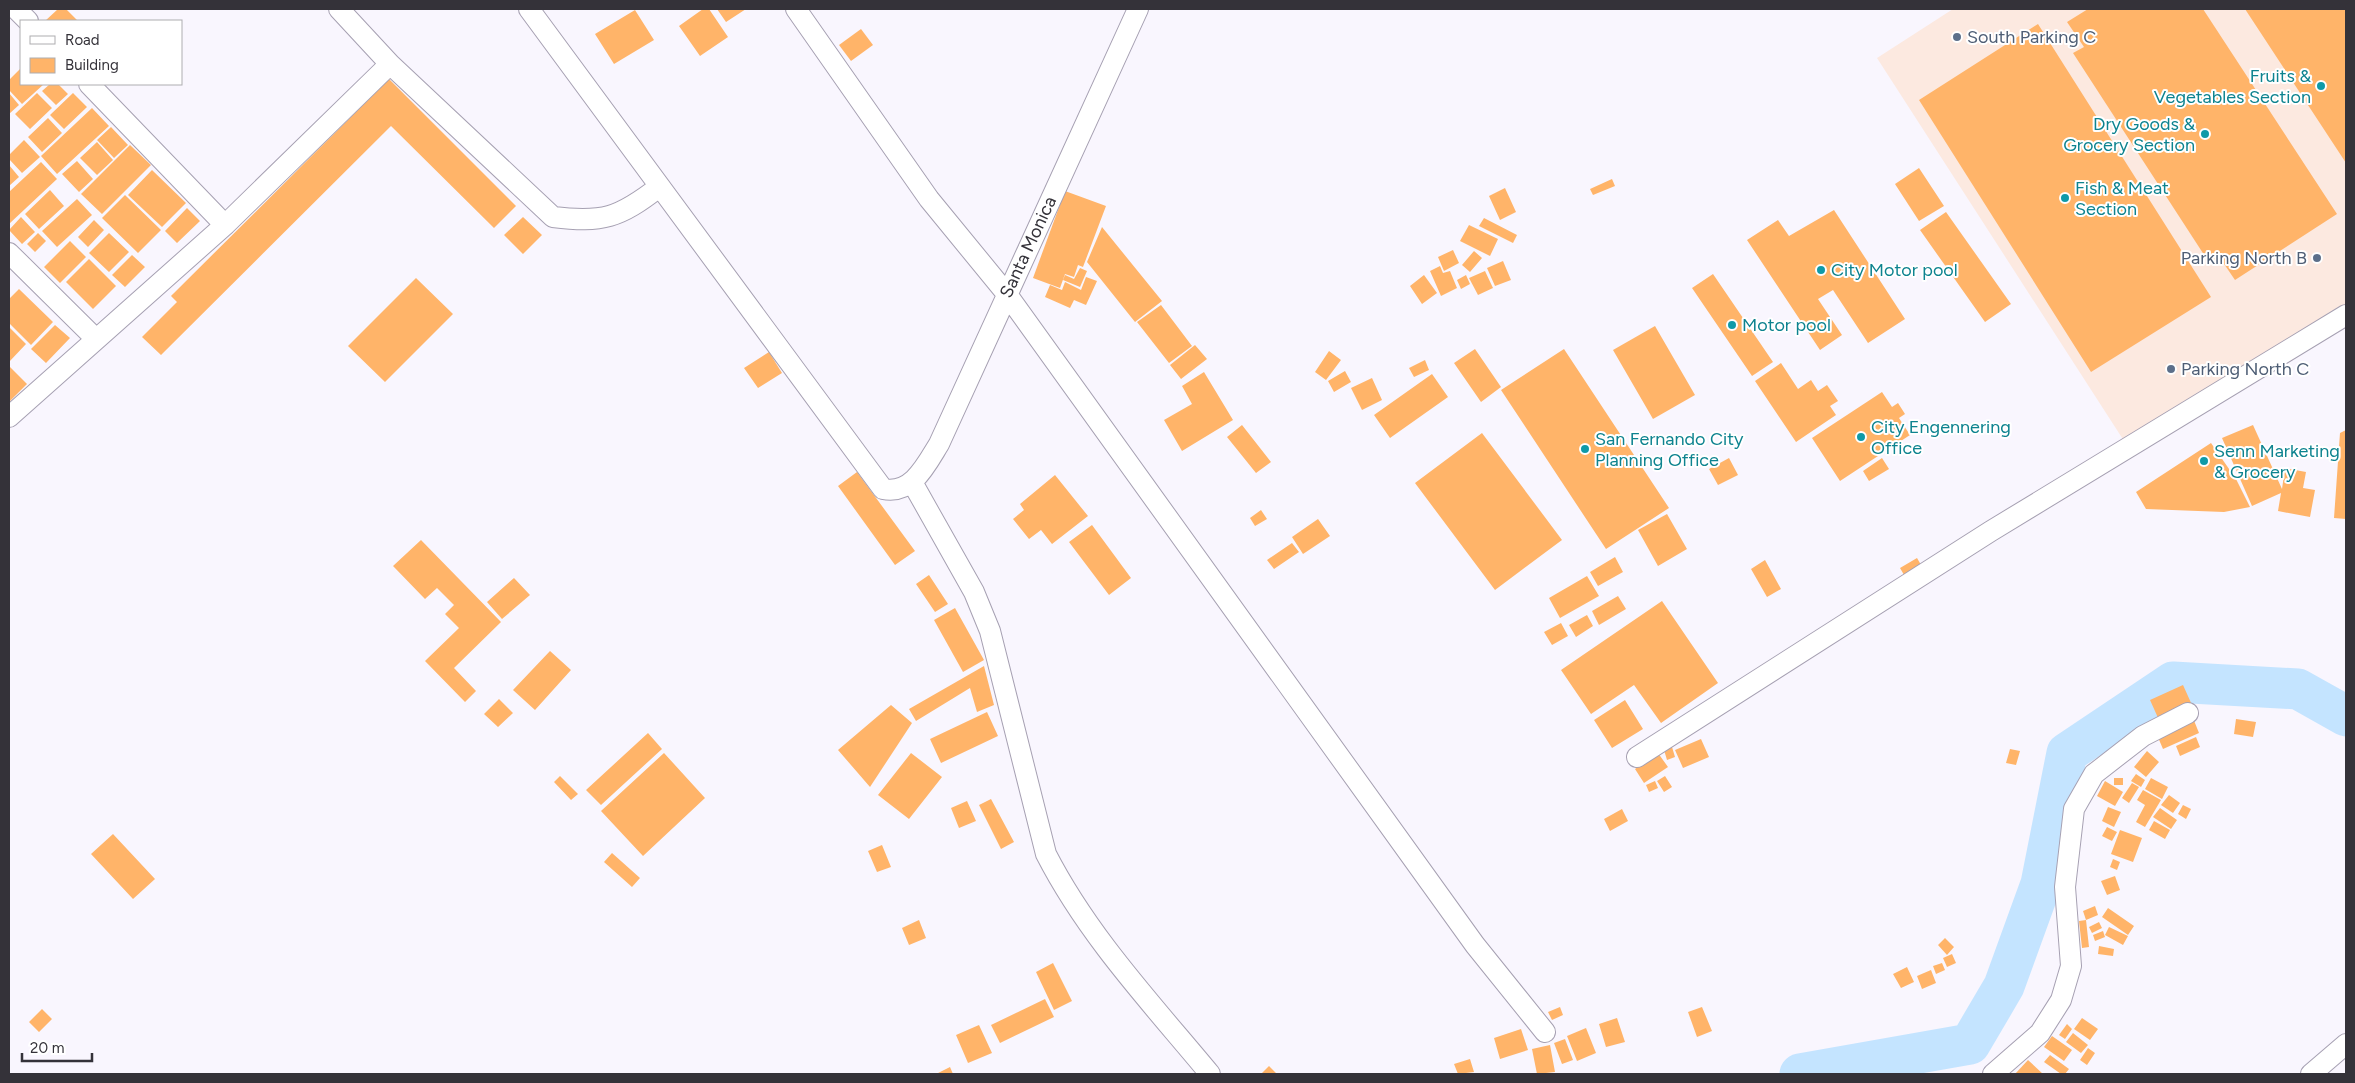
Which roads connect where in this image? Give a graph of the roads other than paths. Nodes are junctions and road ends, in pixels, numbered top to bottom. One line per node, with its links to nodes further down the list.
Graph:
1 (16, 9): 6 (street)
2 (339, 9): 7 (street)
3 (529, 9): 9 (street)
4 (796, 9): 12 (street)
5 (1138, 9): 12 (street, Santa Monica)
6 (27, 20)
7 (390, 64): 9 (street); 10 (street)
8 (90, 85): 10 (street)
9 (658, 187): 16 (street)
10 (226, 225): 14 (street)
11 (9, 252): 14 (street)
12 (1006, 293): 16 (street, Santa Monica); 19 (street)
13 (2346, 315): 18 (street)
14 (96, 339): 15 (street)
15 (9, 417)
16 (912, 482): 21 (street)
17 (2188, 713): 22 (street)
18 (1637, 758)
19 (1545, 1032)
20 (2346, 1044): 23 (street)
21 (1210, 1074)
22 (1993, 1074)
23 (2311, 1074)

